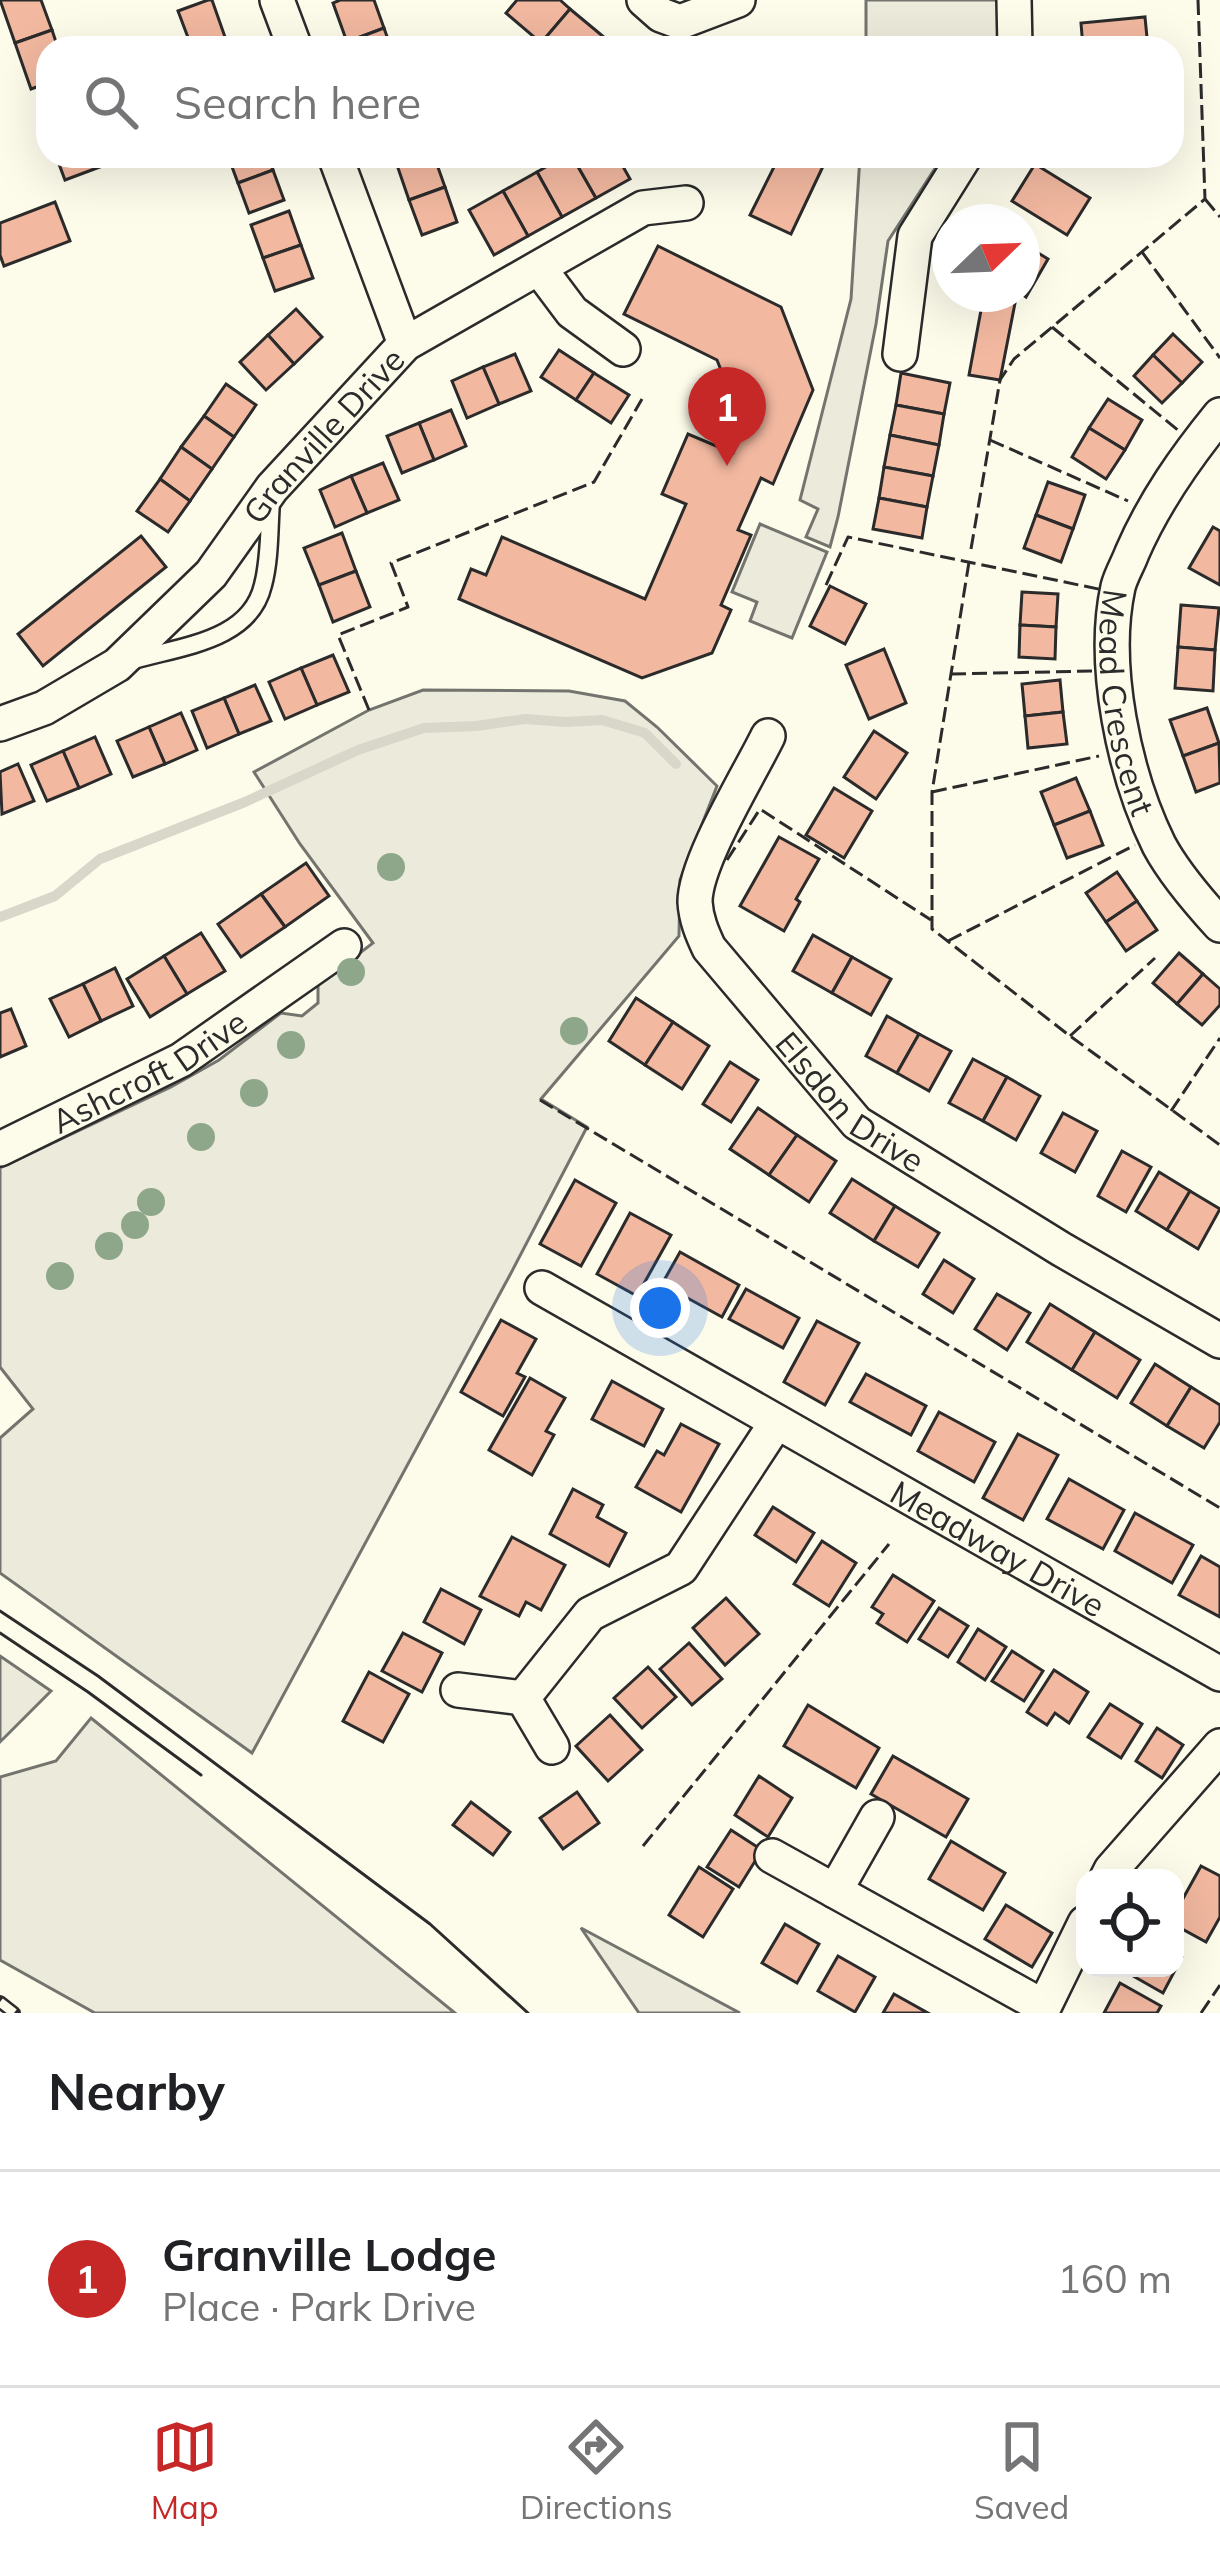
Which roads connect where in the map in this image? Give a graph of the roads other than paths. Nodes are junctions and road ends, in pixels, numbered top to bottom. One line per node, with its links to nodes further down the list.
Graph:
1 (277, 0): 5 (street)
2 (644, 0): 3 (street)
3 (738, 0)
4 (1014, 0): 6 (street)
5 (290, 36)
6 (1016, 36)
7 (339, 168): 11 (street)
8 (958, 168): 13 (street)
9 (686, 203): 10 (street, Granville Drive)
10 (539, 268): 11 (street, Granville Drive); 12 (street)
11 (405, 344): 15 (street, Granville Drive)
12 (623, 349)
13 (900, 354)
14 (1220, 415): 19 (street, Mead Crescent)
15 (272, 488): 16 (street, Granville Drive); 16 (lane)
16 (117, 665): 17 (street, Granville Drive)
17 (0, 724)
18 (768, 736): 23 (street, Elsdon Drive)
19 (1220, 925)
20 (344, 946): 21 (street, Ashcroft Drive)
21 (0, 1149)
22 (542, 1288): 24 (street, Meadway Drive)
23 (1220, 1341)
24 (776, 1423): 25 (street, Meadway Drive); 27 (street)
25 (1220, 1674)
26 (458, 1690): 27 (street)
27 (523, 1698): 29 (street)
28 (1220, 1746): 32 (street)
29 (552, 1747)
30 (877, 1817): 33 (street)
31 (772, 1856): 33 (street)
32 (1112, 1869)
33 (835, 1891): 34 (street)
34 (1076, 1941)

